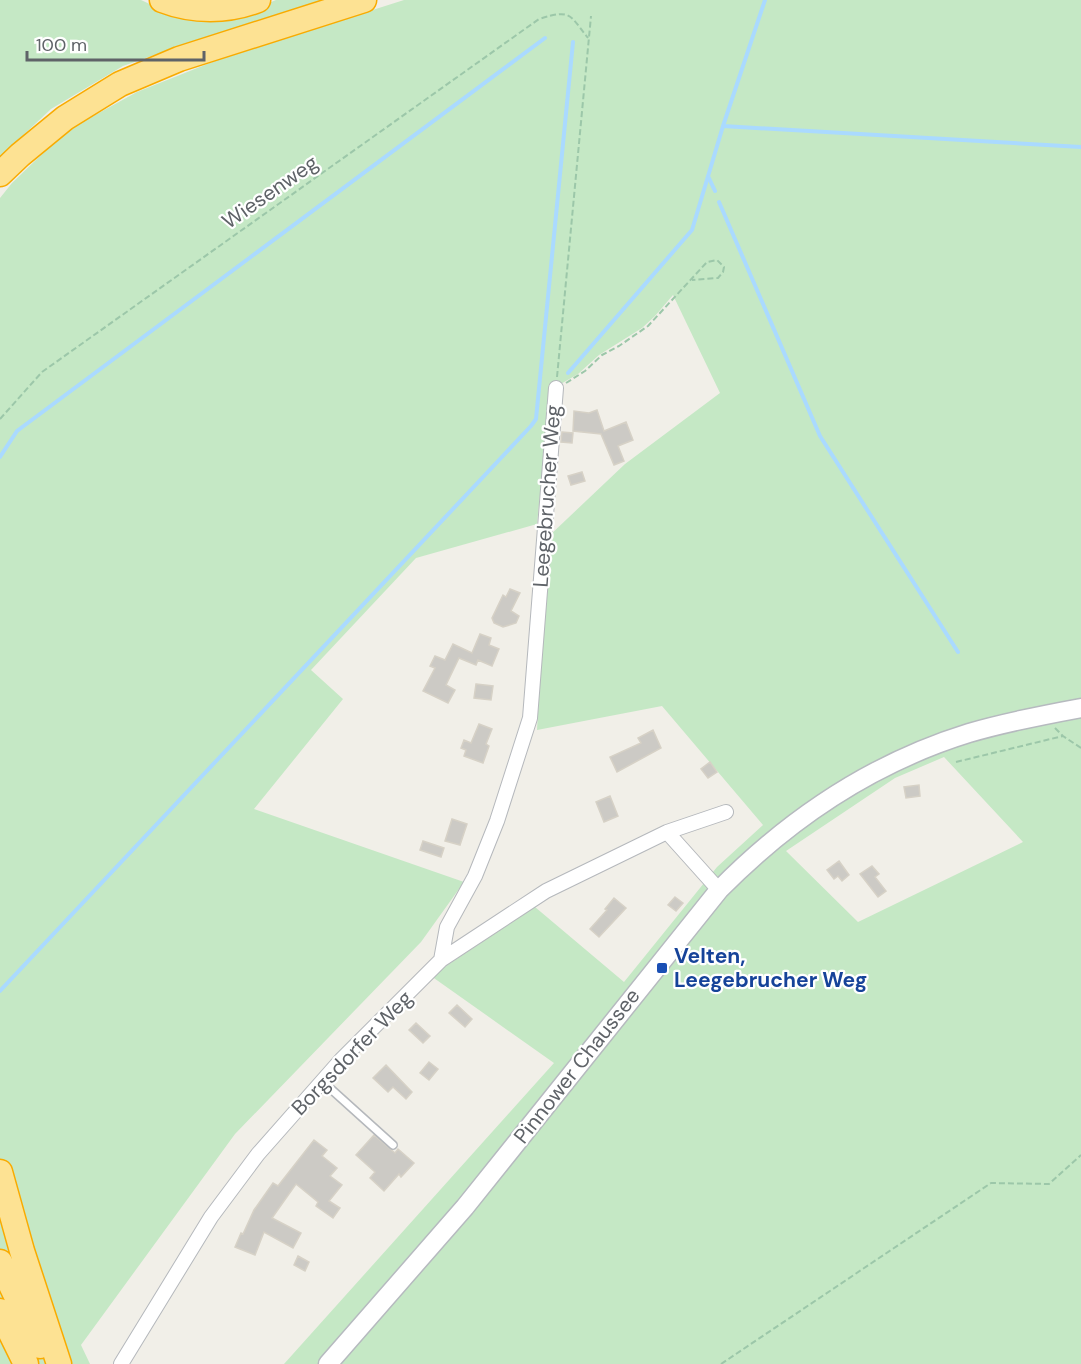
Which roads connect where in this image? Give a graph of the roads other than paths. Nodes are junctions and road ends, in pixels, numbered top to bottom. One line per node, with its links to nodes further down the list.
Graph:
1 (162, 0): 2 (highway)
2 (258, 0)
3 (364, 0): 4 (highway)
4 (0, 174)
5 (556, 388): 10 (street, Leegebrucher Weg)
6 (1081, 708): 9 (main road, Pinnower Chaussee)
7 (726, 812): 8 (street, Borgsdorfer Weg)
8 (667, 832): 9 (street); 10 (street, Borgsdorfer Weg)
9 (718, 890): 20 (main road, Pinnower Chaussee)
10 (441, 960): 11 (street, Borgsdorfer Weg)
11 (322, 1081): 12 (lane); 19 (street, Borgsdorfer Weg)
12 (393, 1145)
13 (0, 1172): 18 (highway)
14 (0, 1262): 17 (highway)
15 (0, 1311): 16 (highway)
16 (26, 1364)
17 (49, 1364)
18 (59, 1364)
19 (121, 1364)
20 (328, 1364)

